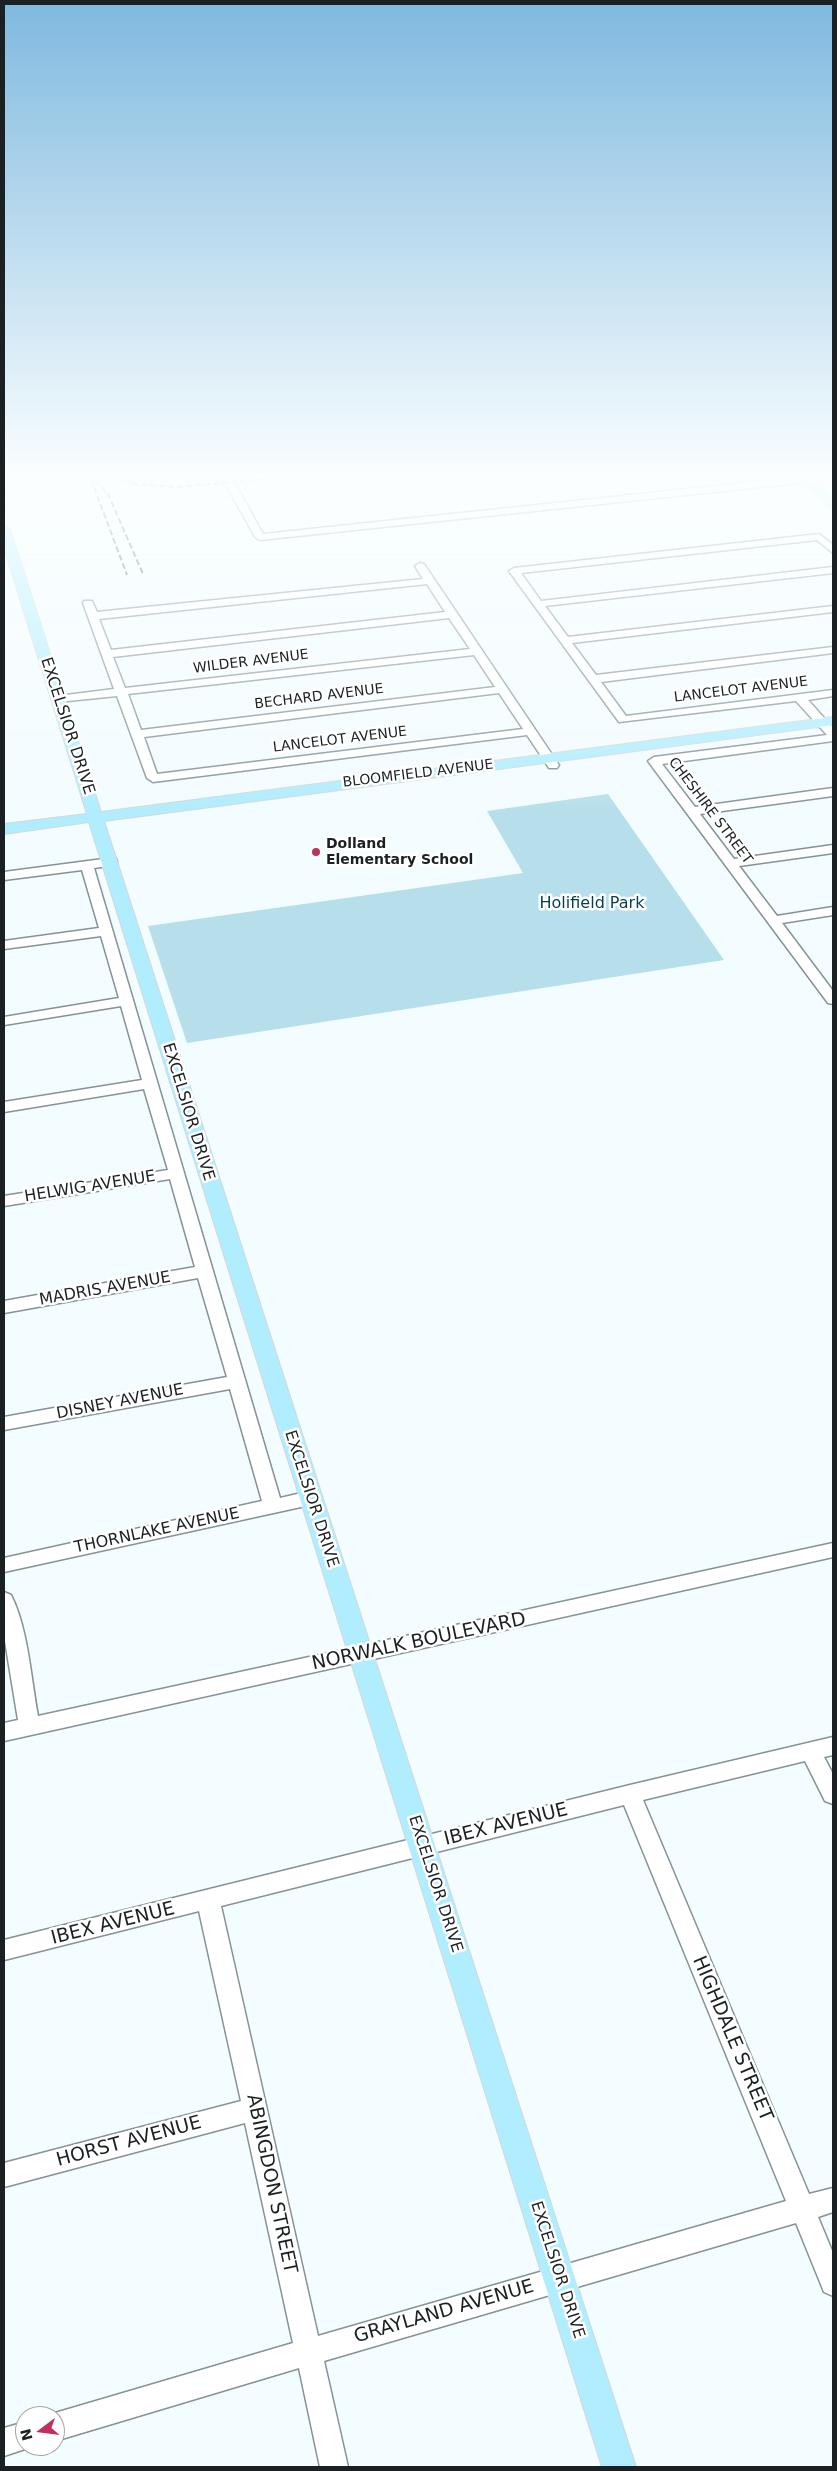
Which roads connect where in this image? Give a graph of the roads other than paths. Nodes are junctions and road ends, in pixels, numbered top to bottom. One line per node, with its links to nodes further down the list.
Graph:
1 (22, 587): 20 (main road, EXCELSIOR DRIVE)
2 (369, 587): 10 (street)
3 (434, 587): 9 (street)
4 (526, 587): 7 (street)
5 (683, 587): 7 (street)
6 (88, 603): 10 (street)
7 (538, 604): 11 (street)
8 (833, 609): 11 (street)
9 (453, 614): 13 (street); 14 (street)
10 (93, 616): 14 (street)
11 (565, 640): 15 (street)
12 (833, 650): 15 (street)
13 (478, 651): 16 (street); 17 (street, WILDER AVENUE)
14 (107, 654): 17 (street)
15 (594, 680): 19 (street, LANCELOT AVENUE)
16 (504, 689): 22 (street); 23 (street, BECHARD AVENUE)
17 (120, 692): 20 (street, WILDER AVENUE); 23 (street)
18 (833, 693): 19 (street, LANCELOT AVENUE)
19 (799, 697): 21 (street)
20 (58, 700): 27 (main road, EXCELSIOR DRIVE)
21 (831, 729): 24 (main road, BLOOMFIELD AVENUE); 26 (street, CHESHIRE STREET)
22 (532, 731): 23 (street, LANCELOT AVENUE); 24 (street)
23 (138, 734)
24 (550, 761): 27 (main road, BLOOMFIELD AVENUE)
25 (833, 792): 26 (street)
26 (692, 811): 32 (street, CHESHIRE STREET)
27 (97, 821): 28 (main road, BLOOMFIELD AVENUE); 29 (main road, BLOOMFIELD AVENUE); 31 (main road, EXCELSIOR DRIVE)
28 (4, 829)
29 (4, 836)
30 (833, 849): 32 (street)
31 (111, 862): 33 (street); 52 (main road, EXCELSIOR DRIVE)
32 (731, 864): 36 (street, CHESHIRE STREET)
33 (87, 865): 34 (street); 37 (street, EXCELSIOR DRIVE)
34 (4, 876)
35 (833, 911): 36 (street)
36 (774, 920): 40 (street, CHESHIRE STREET)
37 (107, 931): 38 (street); 42 (street, EXCELSIOR DRIVE)
38 (4, 945)
39 (833, 978): 40 (street)
40 (818, 980): 41 (street, CHESHIRE STREET)
41 (833, 1000)
42 (127, 1001): 43 (street); 44 (street, EXCELSIOR DRIVE)
43 (4, 1021)
44 (151, 1083): 45 (street); 46 (street, EXCELSIOR DRIVE)
45 (4, 1106)
46 (177, 1172): 47 (street, HELWIG AVENUE); 48 (street, EXCELSIOR DRIVE)
47 (4, 1201)
48 (206, 1271): 49 (street, MADRIS AVENUE); 50 (street, EXCELSIOR DRIVE)
49 (4, 1307)
50 (237, 1381): 51 (street, DISNEY AVENUE); 53 (street, EXCELSIOR DRIVE)
51 (4, 1424)
52 (310, 1498): 53 (street, THORNLAKE AVENUE); 57 (main road, EXCELSIOR DRIVE)
53 (273, 1506): 55 (street, THORNLAKE AVENUE)
54 (833, 1550): 57 (street, NORWALK BOULEVARD)
55 (4, 1565)
56 (4, 1600): 58 (street)
57 (361, 1655): 58 (street, NORWALK BOULEVARD); 64 (main road, EXCELSIOR DRIVE)
58 (29, 1726): 59 (street, NORWALK BOULEVARD)
59 (4, 1732)
60 (833, 1746): 61 (street, IBEX AVENUE)
61 (810, 1752): 62 (street, IBEX AVENUE); 63 (street)
62 (630, 1794): 64 (street, IBEX AVENUE); 70 (street, HIGHDALE STREET)
63 (833, 1795)
64 (422, 1846): 65 (street, IBEX AVENUE); 71 (main road, EXCELSIOR DRIVE)
65 (208, 1900): 66 (street, IBEX AVENUE); 67 (street, ABINGDON STREET)
66 (4, 1950)
67 (255, 2108): 68 (street, HORST AVENUE); 73 (street, ABINGDON STREET)
68 (4, 2175)
69 (833, 2200): 70 (street, GRAYLAND AVENUE)
70 (803, 2208): 71 (street, GRAYLAND AVENUE); 72 (street, HIGHDALE STREET)
71 (560, 2278): 73 (street, GRAYLAND AVENUE); 76 (main road, EXCELSIOR DRIVE)
72 (833, 2284)
73 (308, 2352): 74 (street, GRAYLAND AVENUE); 75 (street, ABINGDON STREET)
74 (65, 2424)
75 (334, 2467)
76 (619, 2467)

